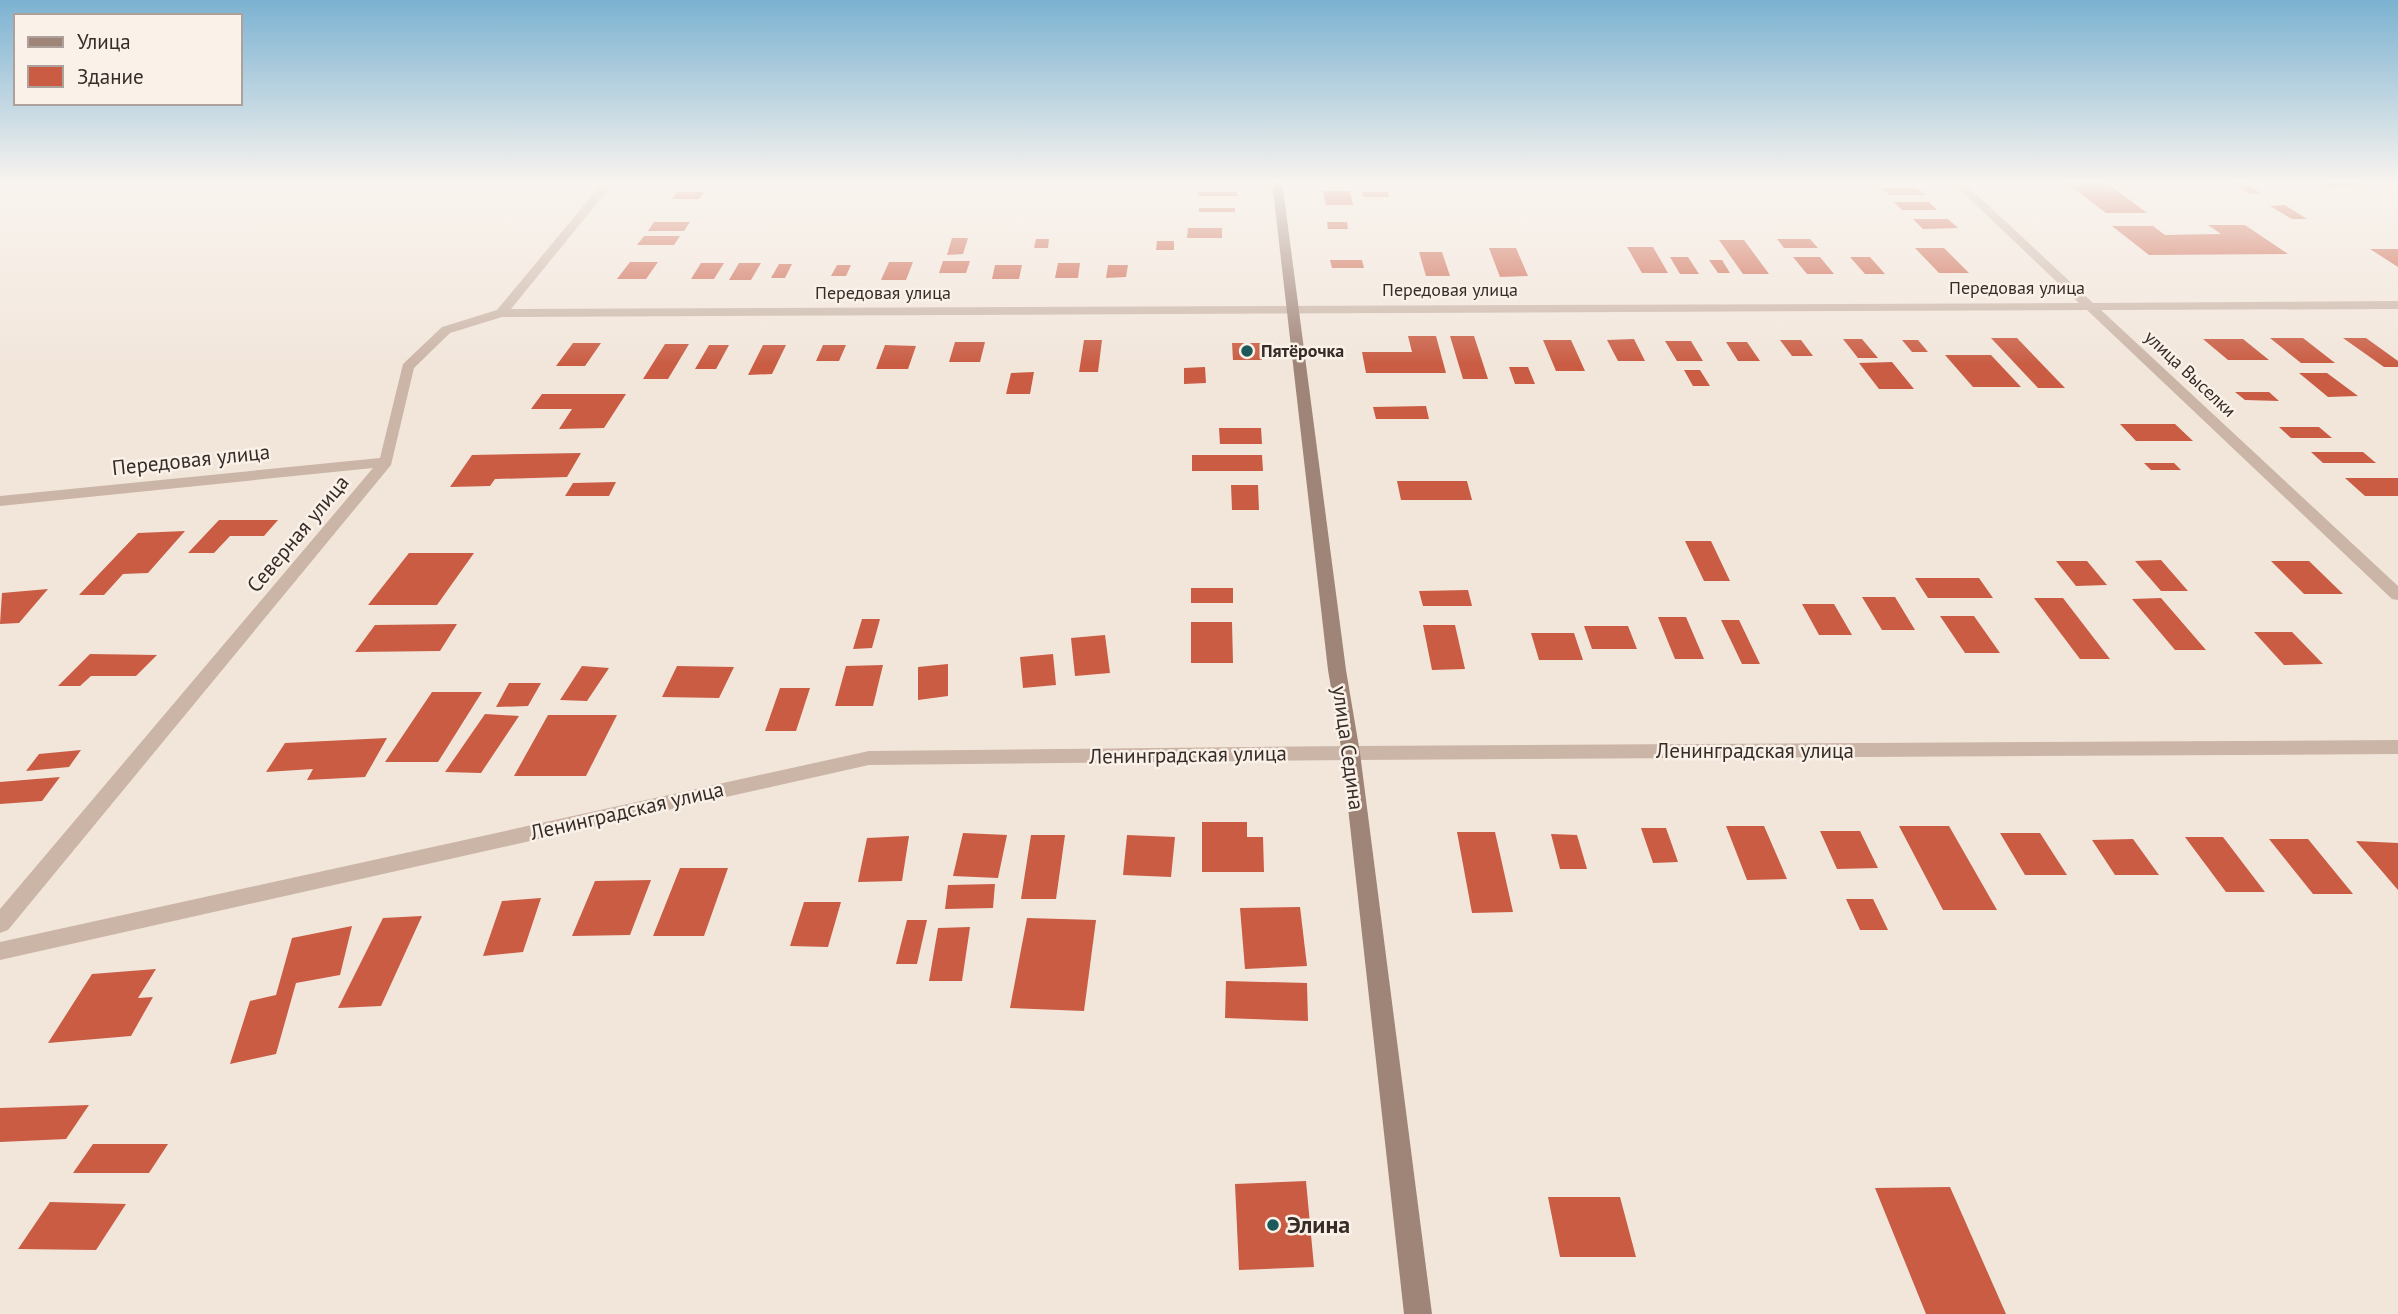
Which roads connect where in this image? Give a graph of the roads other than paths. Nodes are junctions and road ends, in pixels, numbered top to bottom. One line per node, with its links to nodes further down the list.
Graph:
1 (559, 242): 7 (street)
2 (1285, 242): 6 (main road, улица Седина)
3 (2021, 242): 5 (street, улица Выселки)
4 (2398, 305): 5 (street, Передовая улица)
5 (2090, 307): 6 (street, Передовая улица); 10 (street, улица Выселки)
6 (1294, 310): 7 (street, Передовая улица); 12 (main road, улица Седина)
7 (501, 313): 8 (street, Северная улица)
8 (386, 462): 9 (street, Передовая улица); 13 (street, Северная улица)
9 (0, 501)
10 (2398, 595)
11 (2398, 747): 12 (street, Ленинградская улица)
12 (1351, 753): 14 (street, Ленинградская улица); 15 (main road, улица Седина)
13 (0, 924)
14 (0, 951)
15 (1418, 1314)

